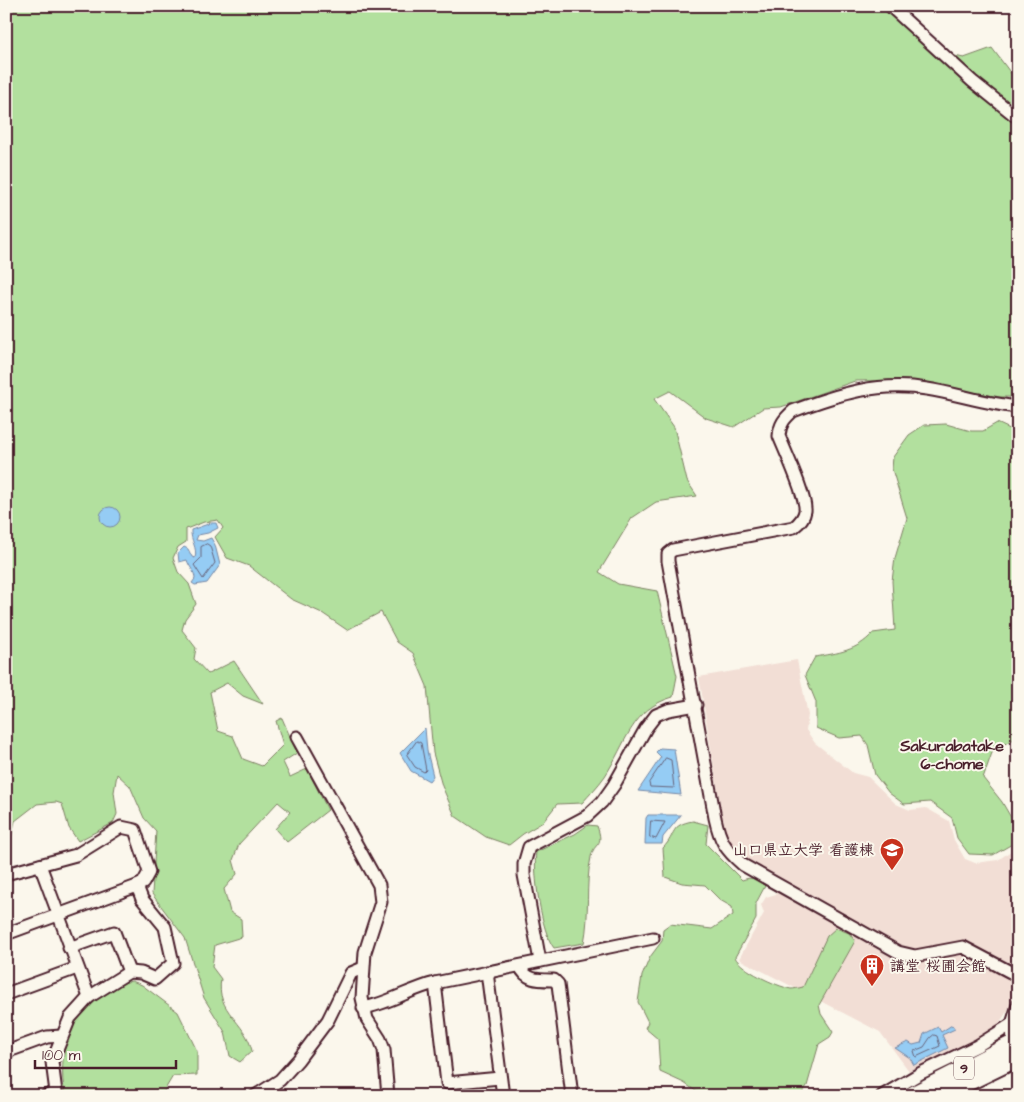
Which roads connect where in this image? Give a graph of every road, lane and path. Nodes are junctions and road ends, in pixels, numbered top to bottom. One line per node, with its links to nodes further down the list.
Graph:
1 (890, 6): 2 (street)
2 (1018, 118)
3 (1018, 406): 4 (street)
4 (696, 705): 13 (street); 19 (street)
5 (297, 737): 16 (street)
6 (40, 865): 7 (street); 8 (street); 9 (street)
7 (6, 874)
8 (137, 886): 9 (street); 17 (street)
9 (57, 915): 10 (street); 12 (street)
10 (6, 934)
11 (653, 938): 13 (street)
12 (69, 948): 15 (street); 17 (street)
13 (540, 961): 14 (street)
14 (520, 966): 18 (street); 35 (street)
15 (77, 968): 21 (street); 22 (street)
16 (363, 968): 24 (street); 32 (street)
17 (129, 972): 22 (street)
18 (487, 972): 20 (street); 29 (street)
19 (1018, 976)
20 (435, 983): 24 (street); 29 (street)
21 (6, 994)
22 (89, 997): 26 (street)
23 (1018, 1005): 25 (street)
24 (363, 1008): 33 (street)
25 (1012, 1024): 27 (street); 36 (street)
26 (61, 1036): 28 (street); 31 (street)
27 (1017, 1048): 30 (highway, 9); 37 (highway, 9)
28 (6, 1052)
29 (500, 1078): 34 (street)
30 (946, 1094)
31 (46, 1096)
32 (256, 1096)
33 (388, 1096)
34 (502, 1096)
35 (572, 1096)
36 (882, 1096)
37 (910, 1096)

